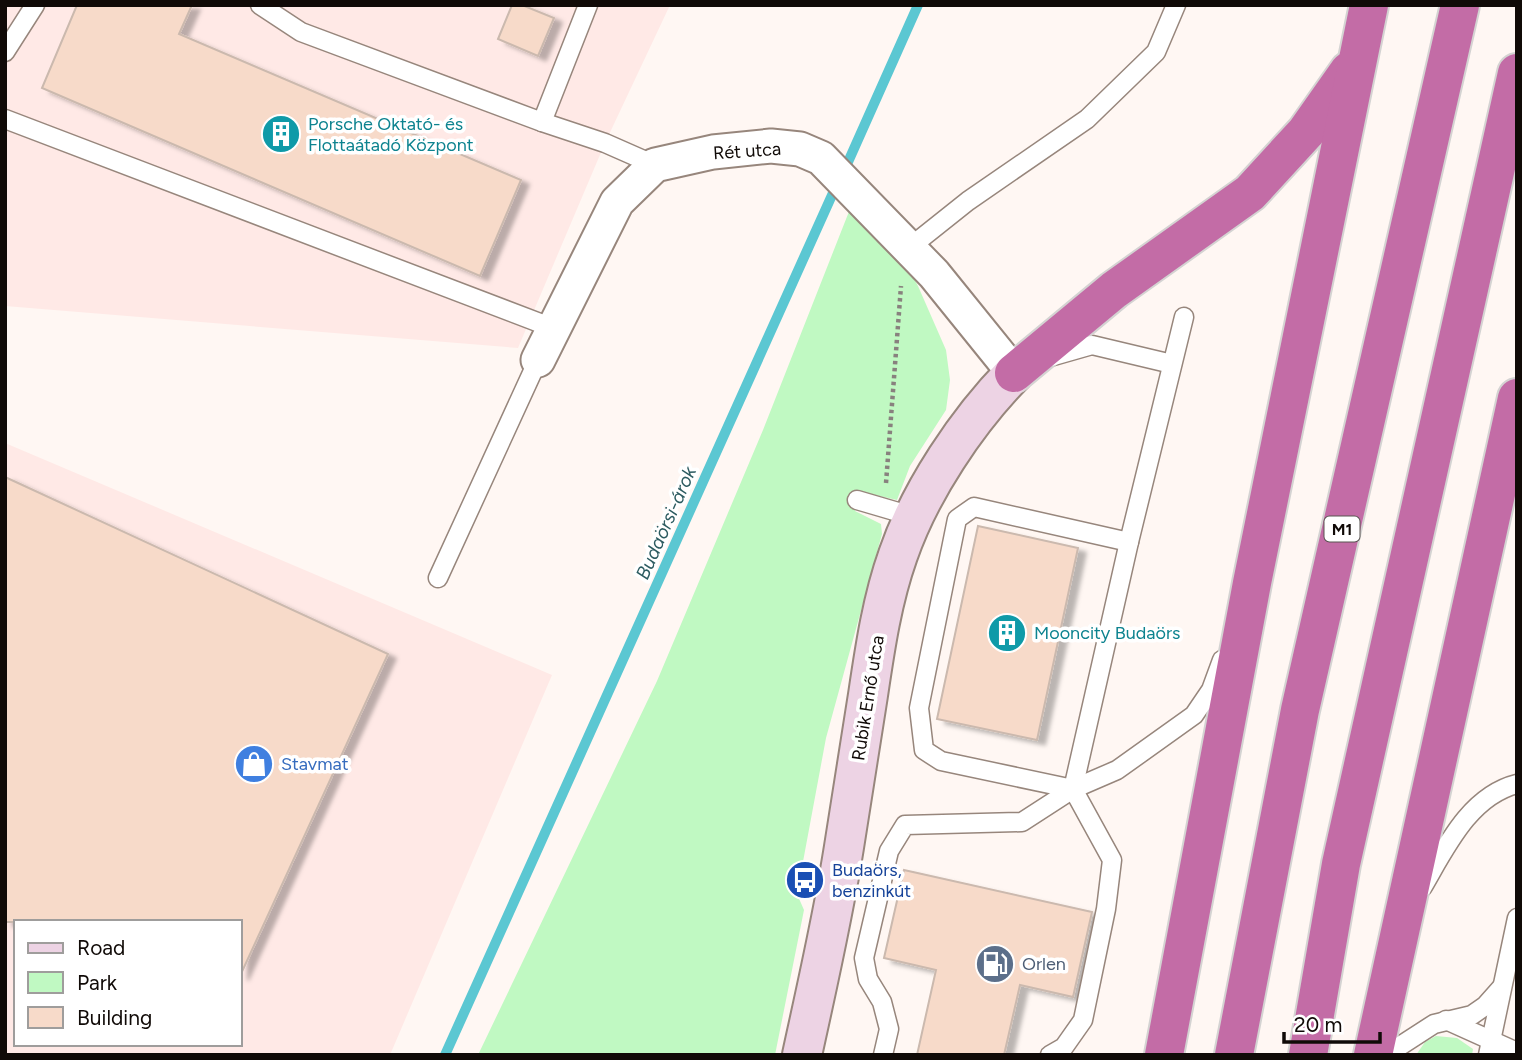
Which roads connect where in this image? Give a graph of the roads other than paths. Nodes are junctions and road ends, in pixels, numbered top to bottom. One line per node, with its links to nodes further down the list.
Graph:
1 (35, 5): 7 (lane)
2 (260, 5): 11 (lane)
3 (588, 5): 11 (lane)
4 (1176, 5): 13 (lane)
5 (1369, 5): 8 (highway)
6 (1460, 5): 37 (highway, M1)
7 (5, 52)
8 (1357, 61): 18 (highway); 24 (highway)
9 (1517, 73): 38 (highway)
10 (5, 118): 15 (lane)
11 (542, 122): 12 (lane)
12 (655, 165): 13 (street, Rét utca); 15 (street)
13 (909, 248): 18 (street, Rét utca)
14 (1184, 317): 17 (lane)
15 (553, 328): 16 (street)
16 (538, 360): 23 (lane)
17 (1172, 364): 18 (lane); 22 (lane)
18 (1014, 373): 21 (street, Rubik Ernő utca)
19 (1517, 398): 28 (highway)
20 (857, 500): 21 (lane)
21 (899, 513): 33 (street, Rubik Ernő utca)
22 (1129, 542): 26 (lane); 26 (lane)
23 (438, 578)
24 (1252, 583): 26 (lane); 36 (highway)
25 (1517, 785): 28 (lane)
26 (1073, 789): 34 (lane); 35 (lane)
27 (1517, 918): 29 (lane)
28 (1399, 928): 39 (highway)
29 (1502, 988): 30 (lane); 31 (lane)
30 (1446, 1020): 31 (lane); 40 (lane)
31 (1489, 1047): 32 (lane)
32 (1517, 1052)
33 (802, 1055)
34 (883, 1055)
35 (1050, 1055)
36 (1164, 1055)
37 (1234, 1055)
38 (1308, 1055)
39 (1373, 1055)
40 (1386, 1055)

